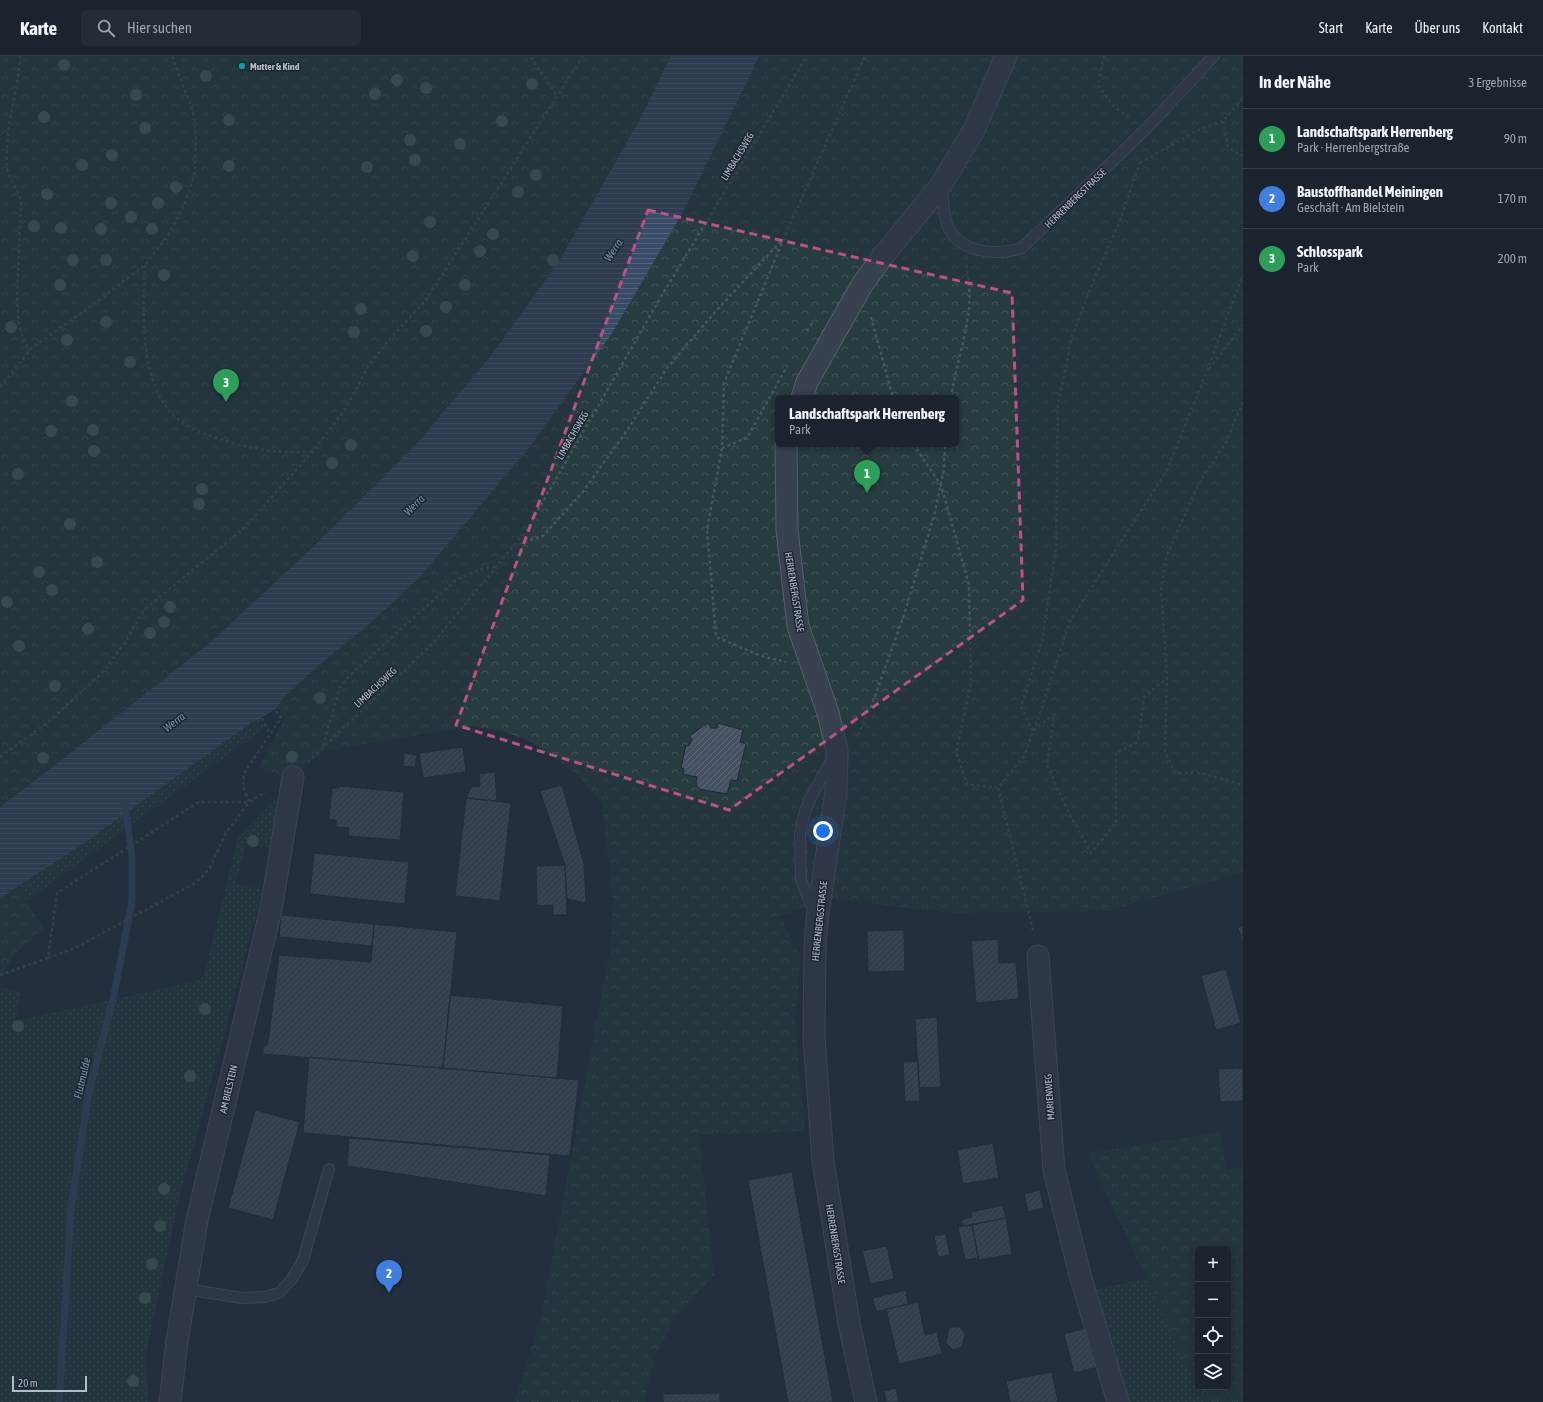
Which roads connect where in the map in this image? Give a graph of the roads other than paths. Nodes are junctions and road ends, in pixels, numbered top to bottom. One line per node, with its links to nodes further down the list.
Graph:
1 (1006, 56): 4 (street)
2 (1018, 56): 4 (street)
3 (1214, 56): 5 (lane, HERRENBERGSTRASSE)
4 (993, 88): 5 (street)
5 (942, 185): 6 (street)
6 (803, 395)
7 (786, 447): 8 (street, HERRENBERGSTRASSE)
8 (837, 750): 10 (street, HERRENBERGSTRASSE); 10 (lane)
9 (293, 777): 13 (street, AM BIELSTEIN)
10 (817, 920): 15 (street, HERRENBERGSTRASSE)
11 (1038, 956): 16 (street, MARIENWEG)
12 (329, 1169): 13 (lane)
13 (186, 1289): 14 (street, AM BIELSTEIN)
14 (170, 1402)
15 (866, 1402)
16 (1118, 1402)

